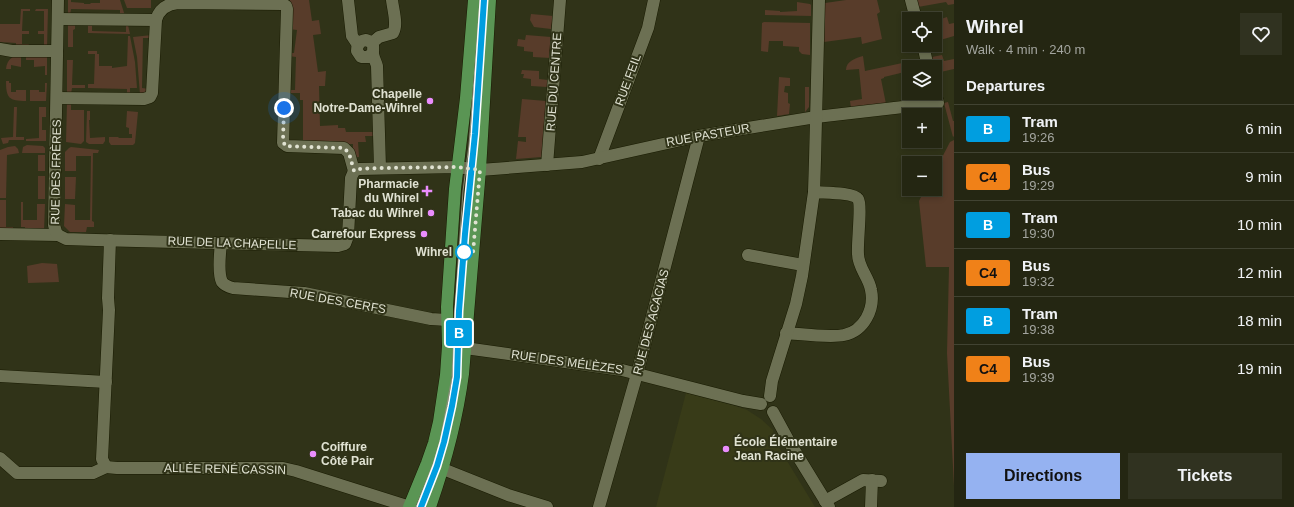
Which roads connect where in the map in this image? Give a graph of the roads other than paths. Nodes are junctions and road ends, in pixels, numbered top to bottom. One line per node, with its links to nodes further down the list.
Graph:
1 (58, 0): 11 (street, RUE DES FRÈRES)
2 (348, 0): 13 (street)
3 (392, 0): 13 (street)
4 (474, 0): 22 (main road)
5 (490, 0): 24 (main road)
6 (560, 0): 21 (street, RUE DU CENTRE)
7 (654, 0): 20 (street, RUE FEIL)
8 (819, 0): 18 (street)
9 (911, 0): 10 (street)
10 (914, 12)
11 (58, 19): 12 (street); 15 (street, RUE DES FRÈRES)
12 (156, 20): 16 (street); 25 (street)
13 (372, 48): 23 (street)
14 (0, 49): 15 (street)
15 (58, 51): 16 (street, RUE DES FRÈRES)
16 (57, 98): 28 (street, RUE DES FRÈRES)
17 (923, 100): 18 (street, RUE PASTEUR)
18 (816, 117): 19 (street, RUE PASTEUR); 26 (street)
19 (699, 136): 20 (street, RUE PASTEUR); 36 (street, RUE DES ACACIAS)
20 (599, 158): 21 (street, RUE PASTEUR)
21 (547, 165): 24 (street, RUE PASTEUR)
22 (457, 167): 23 (street); 24 (street); 33 (main road)
23 (380, 168): 25 (street)
24 (480, 170): 35 (main road)
25 (354, 171): 30 (street, RUE DE LA CHAPELLE)
26 (814, 192): 32 (street); 34 (street)
27 (0, 234): 28 (street, RUE DES FRÈRES)
28 (58, 235): 29 (street, RUE DE LA CHAPELLE)
29 (110, 240): 30 (street, RUE DE LA CHAPELLE); 38 (street)
30 (221, 243): 33 (street, RUE DES CERFS)
31 (748, 255): 32 (street)
32 (803, 265): 34 (street)
33 (447, 320): 46 (main road)
34 (786, 333): 39 (street)
35 (465, 348): 36 (street, RUE DES MÉLÈZES); 44 (main road)
36 (638, 374): 40 (street, RUE DES MÉLÈZES); 49 (street, RUE DES ACACIAS)
37 (0, 376): 38 (street)
38 (106, 382): 43 (street)
39 (770, 396): 40 (street); 41 (street)
40 (761, 404): 41 (street)
41 (773, 412): 45 (street)
42 (0, 458): 43 (street)
43 (106, 467): 46 (street, ALLÉE RENÉ CASSIN)
44 (443, 469): 47 (main road); 48 (street)
45 (827, 504): 50 (street)
46 (410, 507)
47 (430, 507)
48 (547, 507)
49 (599, 507)
50 (871, 507)

